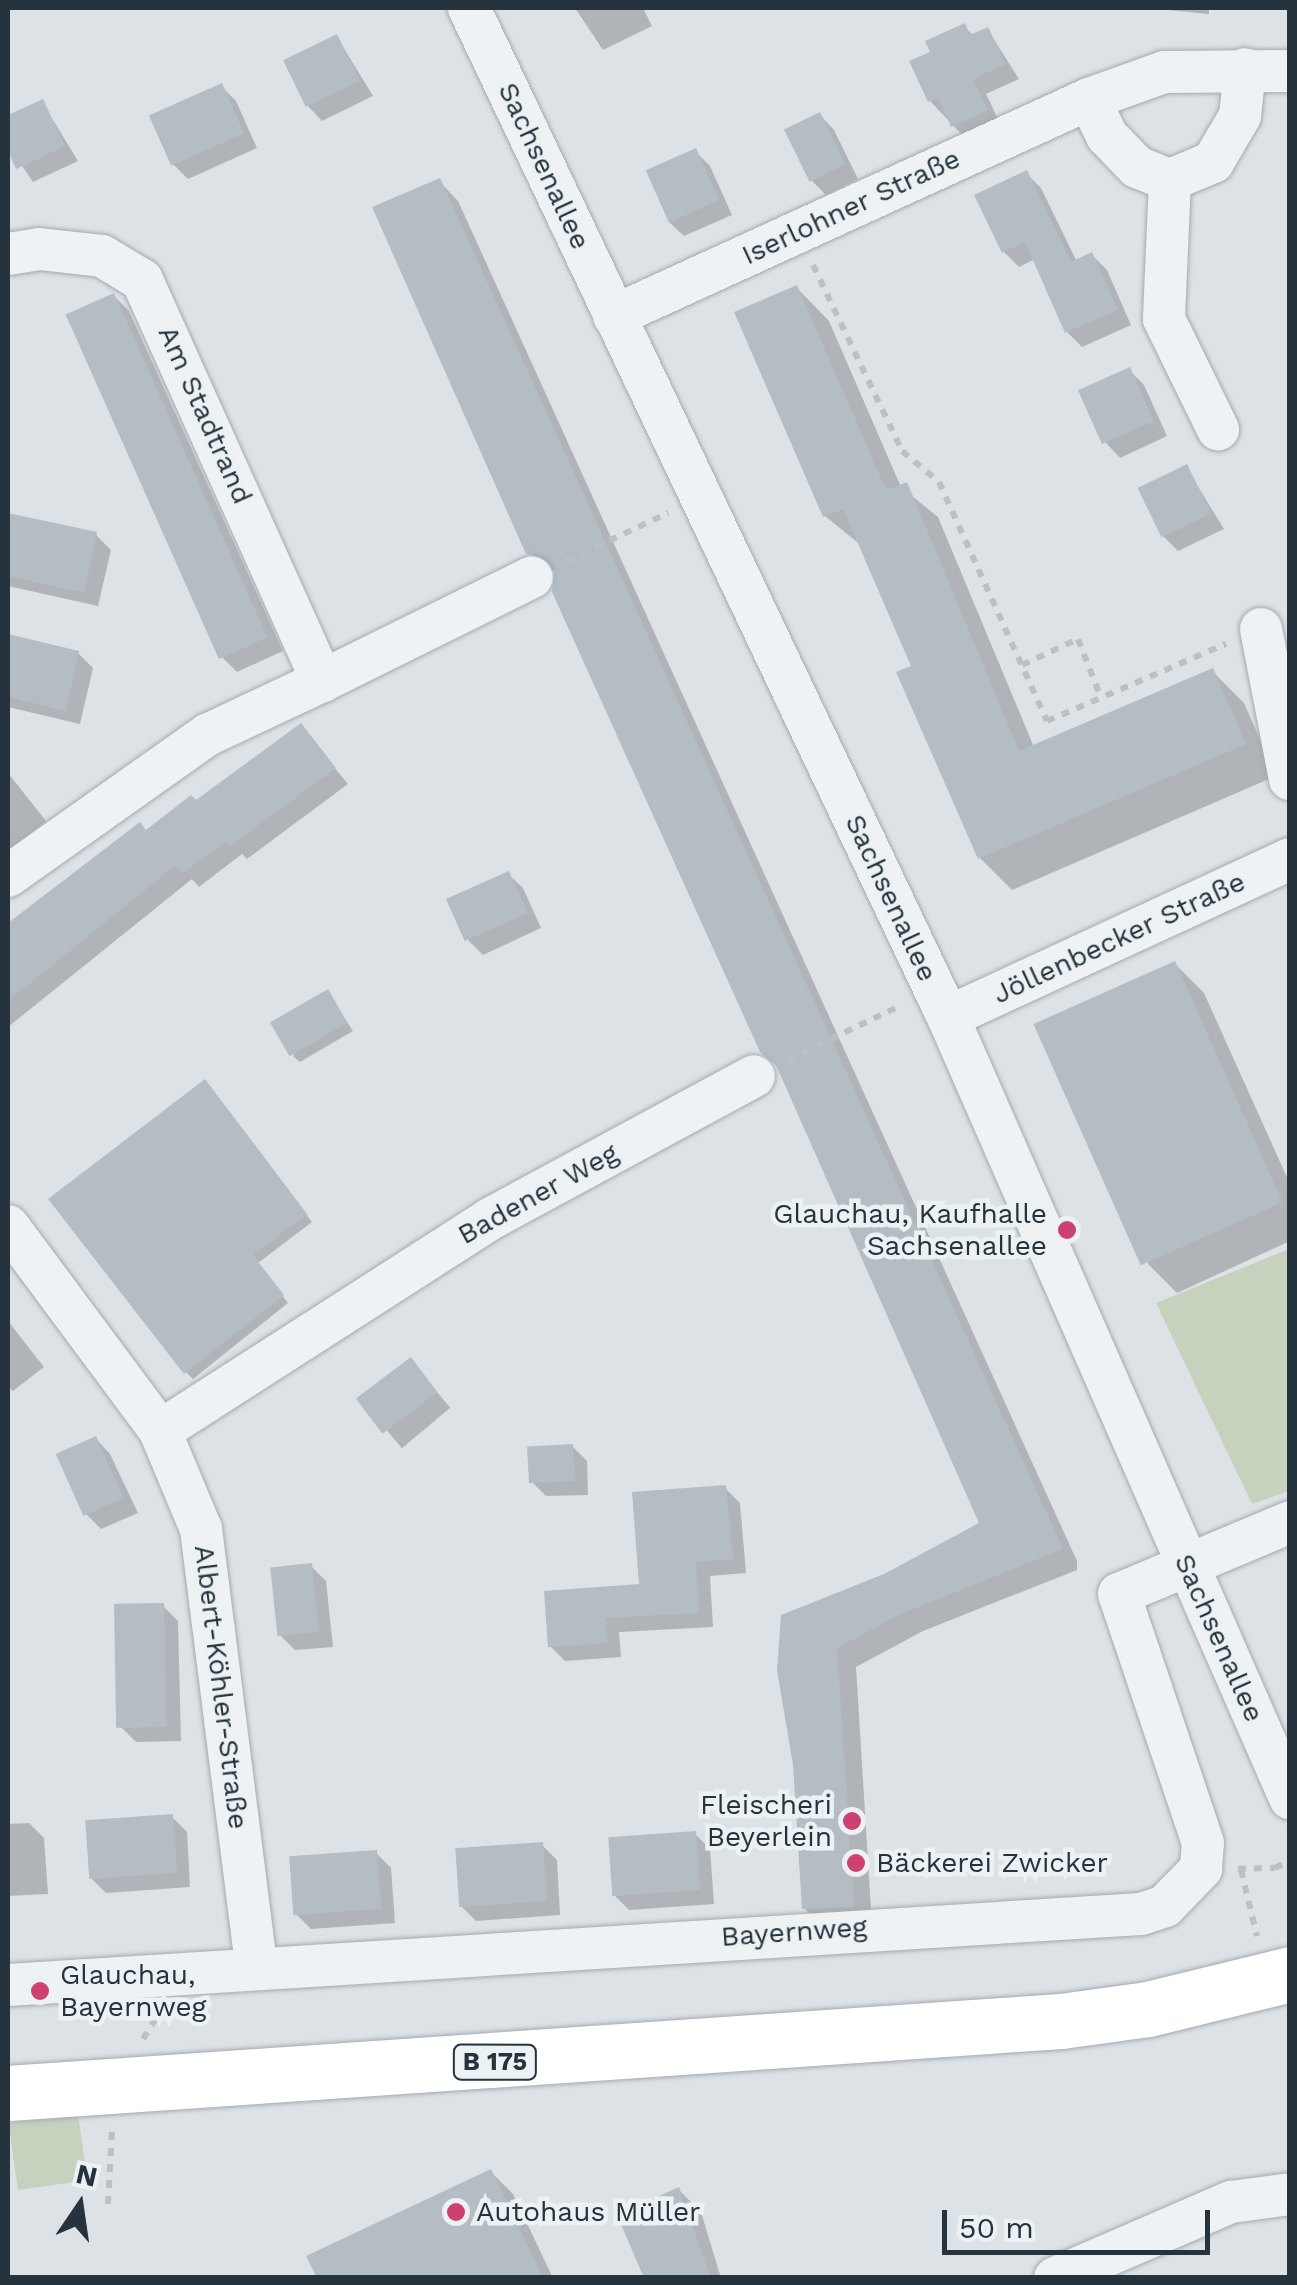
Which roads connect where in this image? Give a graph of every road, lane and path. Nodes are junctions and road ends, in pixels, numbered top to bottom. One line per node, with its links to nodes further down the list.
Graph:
1 (469, 8): 8 (street, Sachsenallee)
2 (1245, 69): 3 (street, Iserlohner Straße); 4 (street, Iserlohner Straße); 5 (street)
3 (1290, 71)
4 (1088, 98): 5 (street); 6 (street, Iserlohner Straße)
5 (1170, 180): 9 (street)
6 (798, 232): 8 (street, Iserlohner Straße); 13 (path)
7 (8, 254): 14 (street, Am Stadtrand)
8 (614, 316): 10 (street, Sachsenallee)
9 (1218, 430)
10 (700, 497): 11 (path); 19 (street, Sachsenallee)
11 (532, 577): 14 (street)
12 (1261, 629): 15 (path); 16 (street)
13 (1022, 665): 15 (path); 15 (path)
14 (322, 682): 18 (street)
15 (1101, 698)
16 (1290, 779)
17 (1290, 859): 19 (street, Jöllenbecker Straße)
18 (8, 876)
19 (941, 1003): 20 (path); 24 (street, Sachsenallee)
20 (754, 1076): 22 (street, Badener Weg)
21 (8, 1226): 22 (street, Albert-Köhler-Straße)
22 (160, 1431): 28 (street, Albert-Köhler-Straße)
23 (1290, 1522): 24 (street)
24 (1188, 1568): 25 (street, Sachsenallee); 27 (street)
25 (1290, 1798)
26 (1290, 1860): 27 (path)
27 (1221, 1869): 28 (street, Bayernweg); 29 (path)
28 (256, 1967): 30 (street, Bayernweg)
29 (1279, 1977): 31 (main road, B 175)
30 (8, 1984)
31 (8, 2093)
32 (1290, 2194): 33 (street)
33 (1055, 2278)

